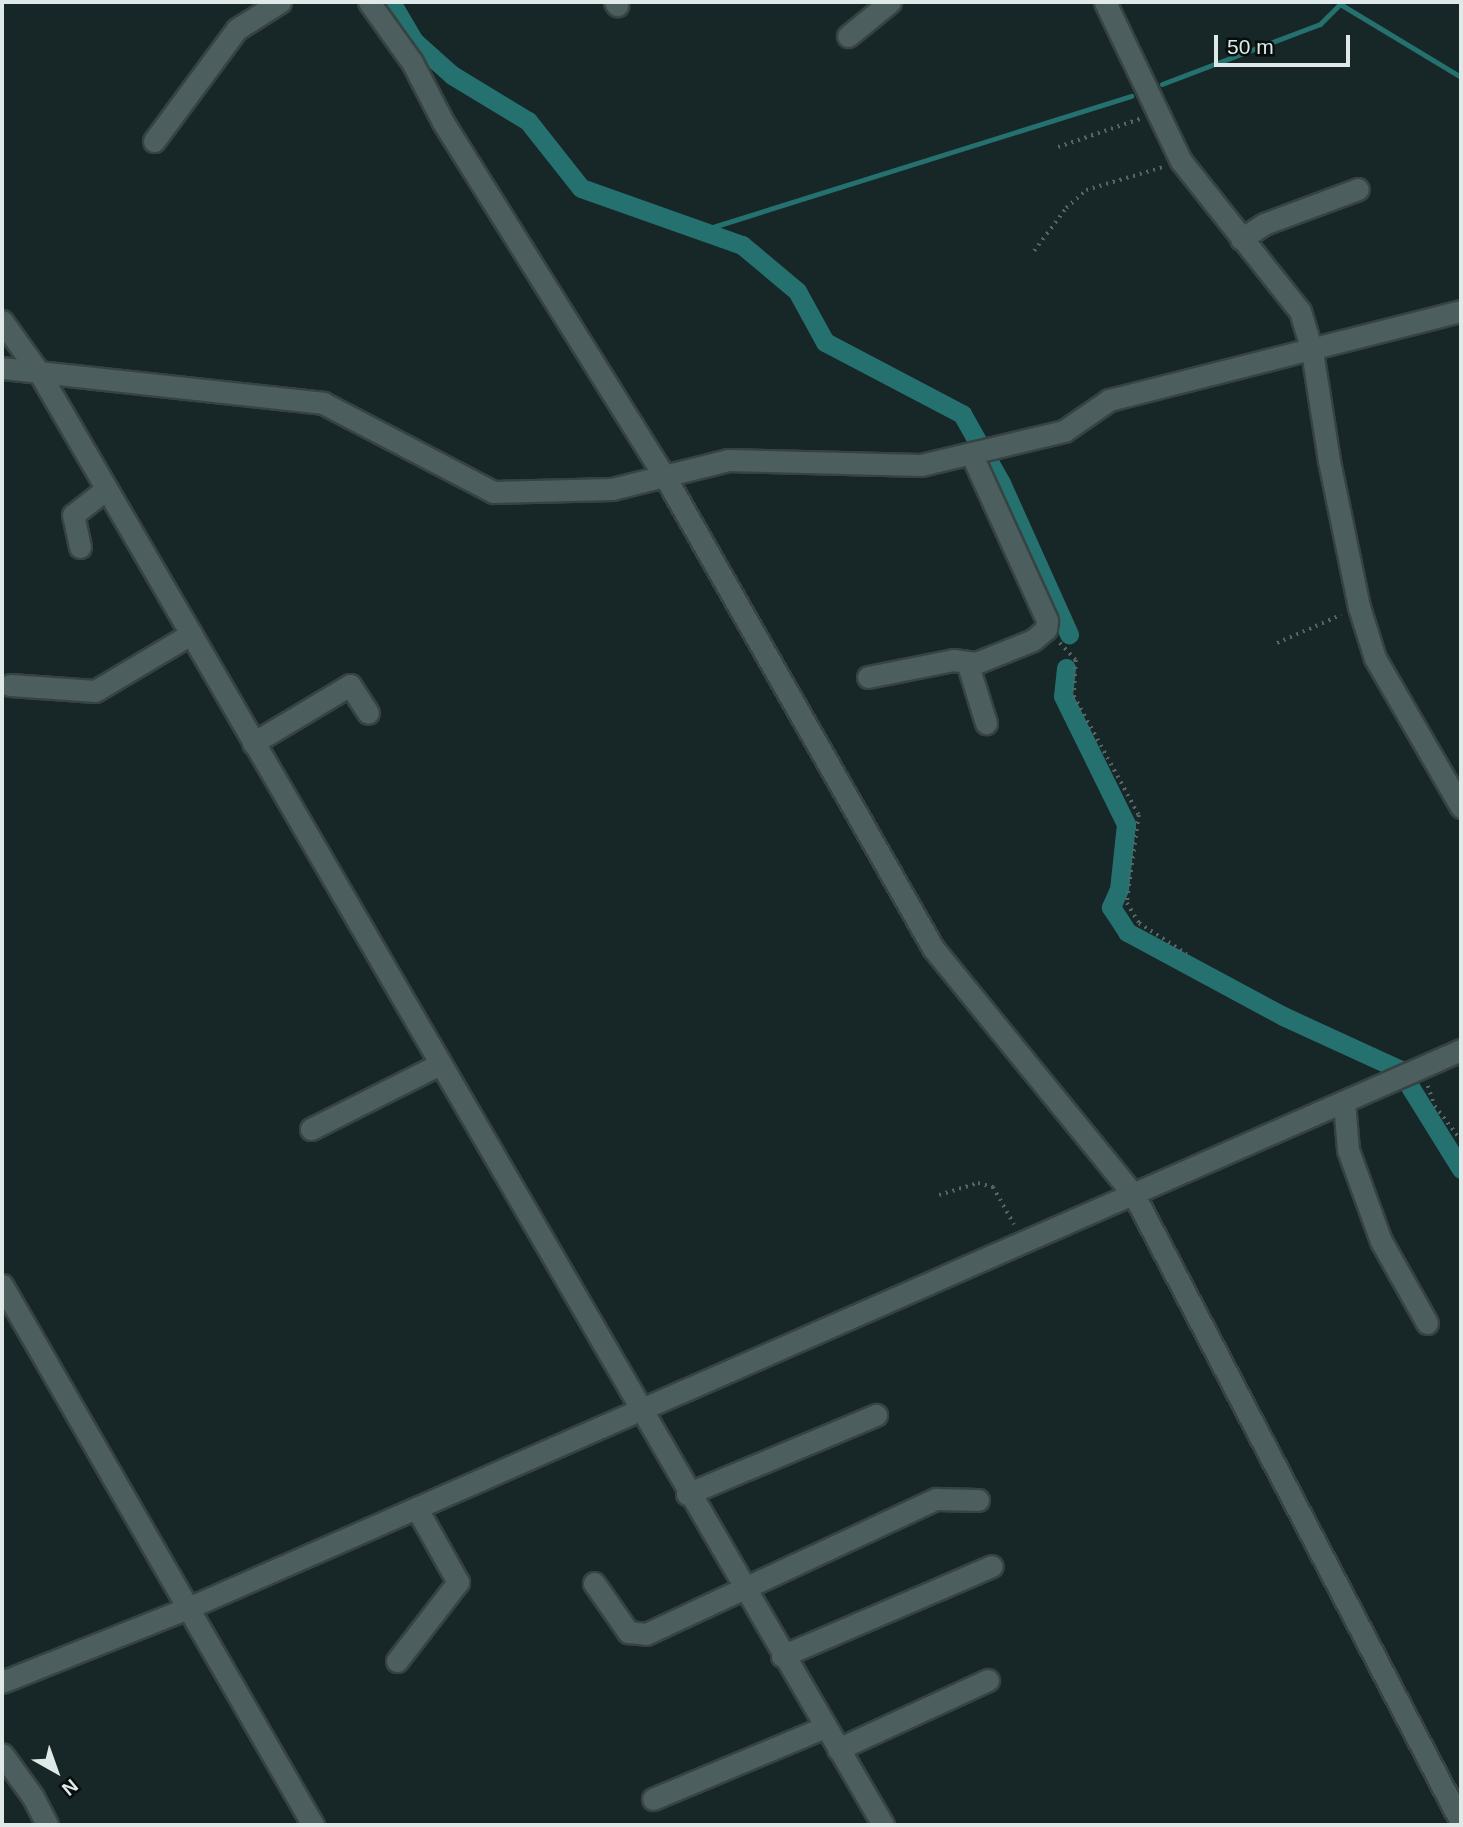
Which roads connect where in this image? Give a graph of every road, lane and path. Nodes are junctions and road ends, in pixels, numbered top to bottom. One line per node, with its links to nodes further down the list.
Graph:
1 (280, 2): 7 (street)
2 (369, 2): 19 (street)
3 (890, 2): 5 (street)
4 (1105, 2): 6 (street)
5 (848, 36)
6 (1158, 113): 8 (path); 9 (street)
7 (154, 141)
8 (1058, 146)
9 (1181, 161): 11 (street); 12 (path)
10 (1358, 189): 11 (street)
11 (1241, 239): 15 (street)
12 (1034, 251)
13 (1461, 311): 15 (street)
14 (2, 321): 17 (street)
15 (1312, 351): 18 (street); 22 (street)
16 (2, 368): 17 (street)
17 (40, 374): 19 (street); 20 (street)
18 (971, 453): 19 (street); 23 (street)
19 (664, 475): 41 (street)
20 (106, 490): 21 (street); 24 (street)
21 (80, 548)
22 (1359, 607): 25 (path); 32 (street)
23 (1046, 629): 26 (street); 33 (path)
24 (191, 634): 28 (street); 31 (street)
25 (1277, 643)
26 (967, 662): 27 (street); 30 (street)
27 (868, 677)
28 (10, 685)
29 (368, 713): 31 (street)
30 (986, 723)
31 (253, 743): 35 (street)
32 (1461, 807)
33 (1187, 954)
34 (1461, 1051): 36 (street)
35 (439, 1065): 38 (street); 45 (street)
36 (1421, 1068): 37 (street); 39 (path)
37 (1344, 1102): 41 (street); 44 (street)
38 (311, 1129)
39 (1461, 1140)
40 (939, 1195): 42 (path)
41 (1134, 1195): 42 (street); 62 (street)
42 (1024, 1243): 45 (street)
43 (2, 1285): 53 (street)
44 (1427, 1323)
45 (638, 1411): 47 (street); 49 (street)
46 (876, 1415): 47 (street)
47 (687, 1494): 52 (street)
48 (978, 1500): 52 (street)
49 (416, 1509): 53 (street); 55 (street)
50 (992, 1566): 54 (street)
51 (594, 1583): 52 (street)
52 (741, 1586): 54 (street)
53 (188, 1608): 57 (street); 64 (street)
54 (782, 1656): 58 (street)
55 (397, 1661)
56 (988, 1680): 59 (street)
57 (2, 1682)
58 (825, 1727): 59 (street); 61 (street)
59 (838, 1749): 65 (street)
60 (2, 1754): 63 (street)
61 (653, 1798)
62 (1461, 1822)
63 (47, 1825)
64 (313, 1825)
65 (883, 1825)

